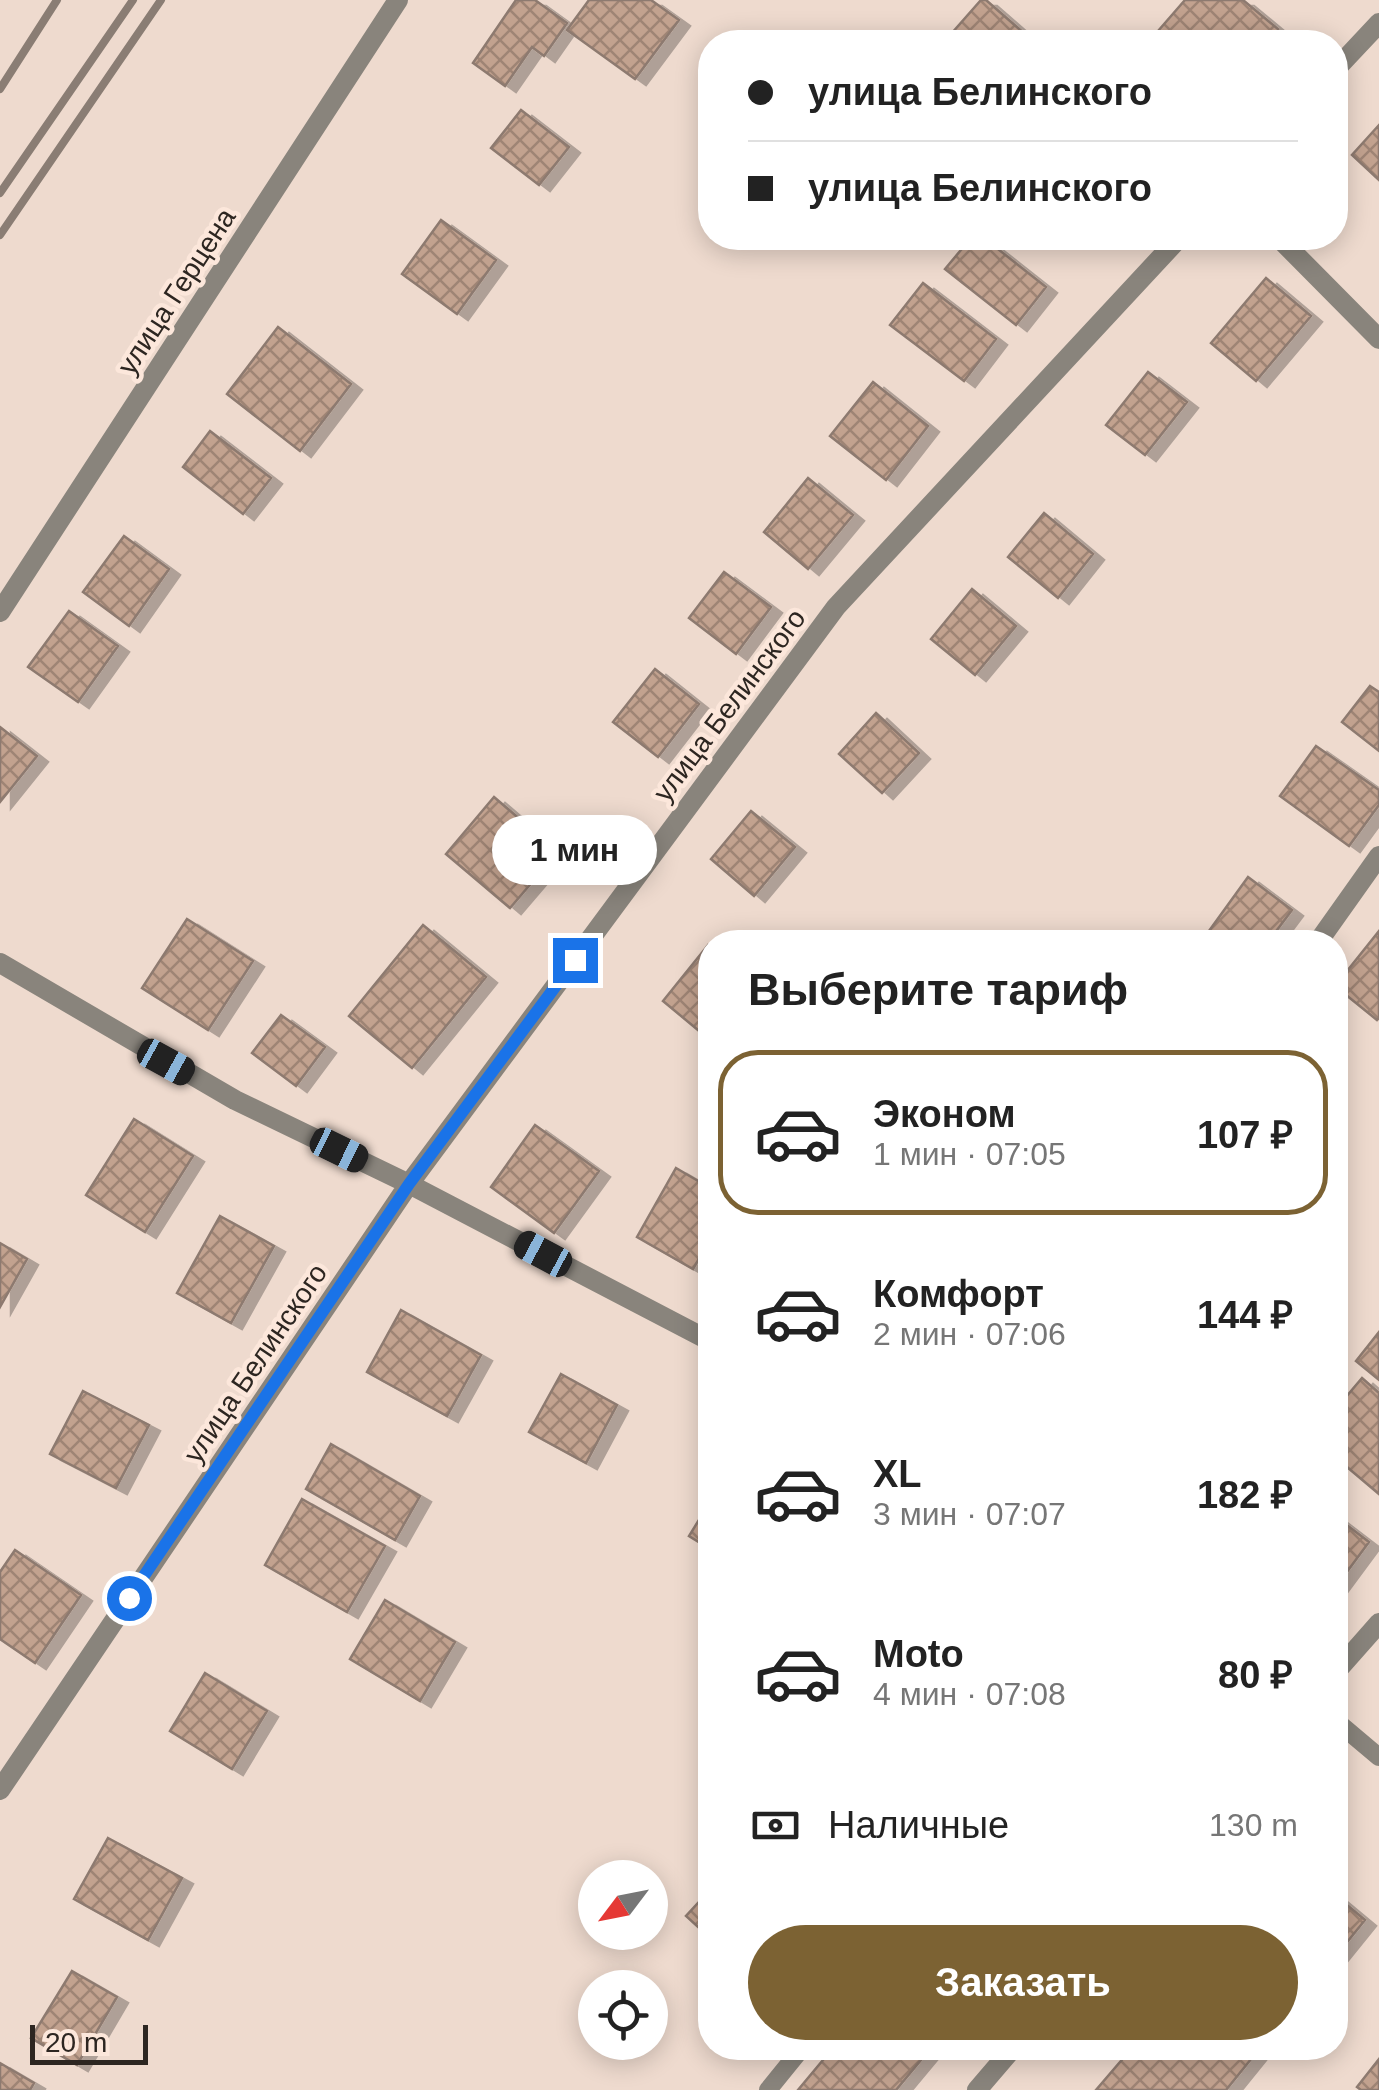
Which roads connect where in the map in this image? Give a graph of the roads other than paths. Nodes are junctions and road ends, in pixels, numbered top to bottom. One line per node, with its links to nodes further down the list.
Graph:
1 (398, 0): 7 (street, улица Герцена)
2 (1379, 22): 3 (street)
3 (1348, 56)
4 (1169, 250): 11 (street, улица Белинского)
5 (1291, 250): 6 (street)
6 (1379, 339)
7 (0, 612)
8 (1379, 856): 9 (street)
9 (1327, 930)
10 (0, 964): 11 (street)
11 (409, 1184): 12 (street); 17 (street, улица Белинского)
12 (698, 1334)
13 (1379, 1623): 14 (street)
14 (1348, 1659)
15 (1348, 1731): 16 (lane)
16 (1379, 1757)
17 (0, 1790)
18 (792, 2060): 20 (lane)
19 (1003, 2060): 21 (street)
20 (768, 2090)
21 (977, 2090)

